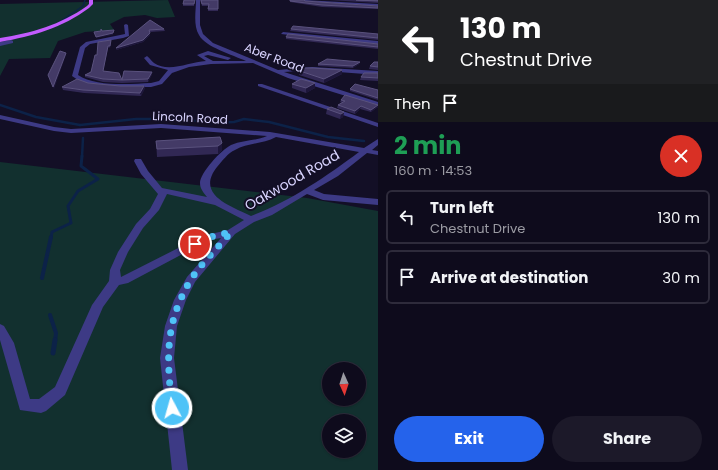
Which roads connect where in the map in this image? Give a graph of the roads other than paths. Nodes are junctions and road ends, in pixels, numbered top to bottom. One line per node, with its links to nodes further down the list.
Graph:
1 (91, 0): 7 (main road)
2 (198, 0): 12 (street, Aber Road)
3 (306, 0): 4 (street)
4 (378, 5)
5 (126, 25): 15 (street)
6 (283, 33): 9 (street)
7 (0, 40)
8 (11, 42): 10 (street)
9 (378, 43)
10 (0, 44)
11 (147, 58): 15 (street)
12 (252, 62): 14 (street); 16 (street, Aber Road)
13 (213, 63): 14 (street); 14 (street); 15 (street)
14 (239, 63)
15 (173, 70)
16 (277, 72): 17 (street); 19 (street, Aber Road)
17 (378, 73)
18 (260, 85): 21 (street)
19 (378, 104)
20 (0, 117): 22 (street, Lincoln Road)
21 (378, 125)
22 (275, 135): 24 (street, Lincoln Road); 29 (street)
23 (378, 141): 24 (street, Oakwood Road)
24 (366, 151): 25 (street, Lincoln Road); 28 (street, Oakwood Road)
25 (378, 152)
26 (138, 161): 27 (street)
27 (161, 190): 29 (street); 33 (street)
28 (307, 191): 30 (street); 31 (street, Oakwood Road)
29 (216, 202): 31 (street)
30 (378, 202)
31 (251, 220): 32 (street, Oakwood Road)
32 (231, 232): 33 (street); 35 (street)
33 (116, 282): 34 (street)
34 (0, 329)
35 (180, 470)

